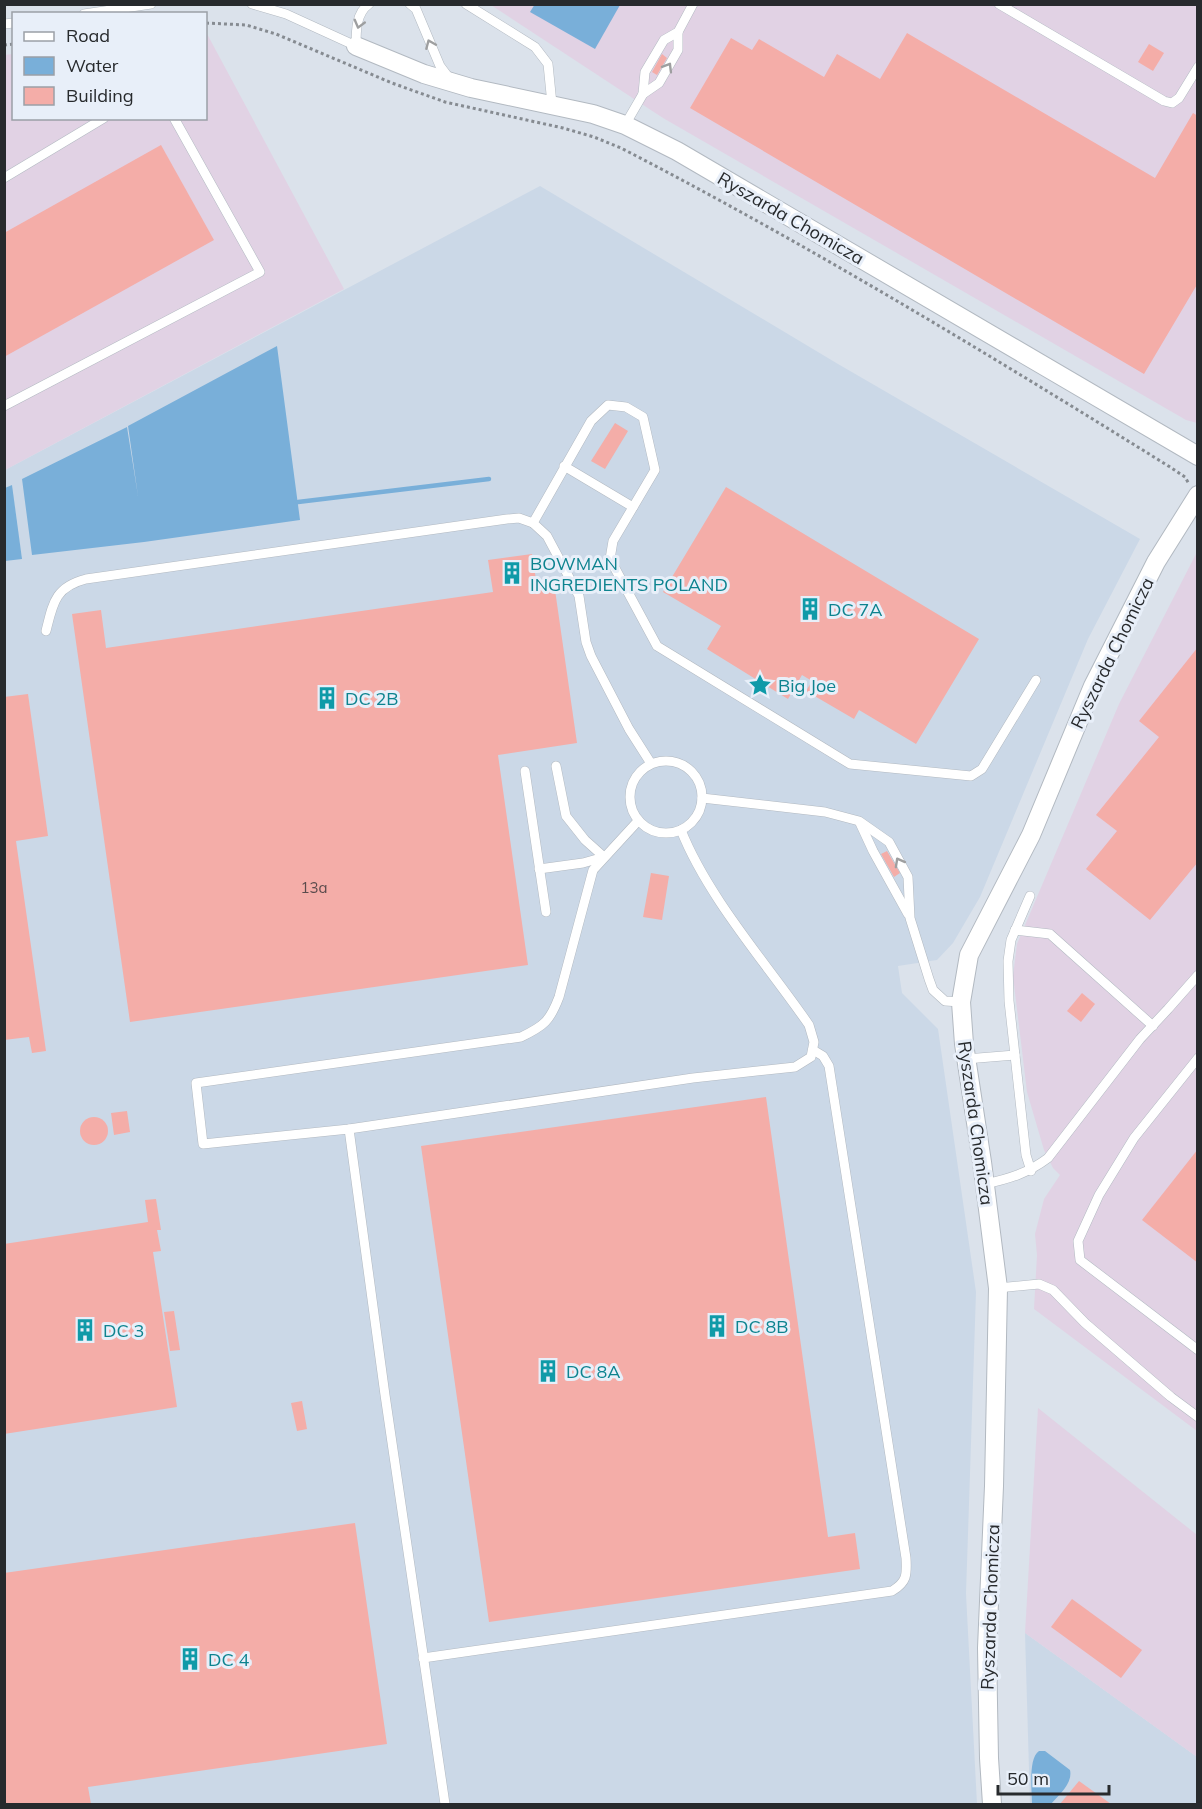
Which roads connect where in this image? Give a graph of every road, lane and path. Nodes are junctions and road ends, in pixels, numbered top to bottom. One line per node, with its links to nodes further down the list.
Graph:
1 (151, 4): 8 (lane)
2 (252, 4): 11 (lane)
3 (369, 4): 11 (lane, one-way to 11)
4 (410, 4): 13 (lane, one-way to 4)
5 (693, 4): 10 (lane)
6 (999, 4): 12 (lane)
7 (468, 5): 15 (lane)
8 (97, 12)
9 (207, 23): 23 (path)
10 (678, 32): 14 (lane); 14 (lane, one-way to 10)
11 (356, 46): 13 (street, Ryszarda Chomicza)
12 (1197, 67)
13 (452, 82): 15 (street, Ryszarda Chomicza)
14 (643, 94): 18 (lane)
15 (552, 104): 18 (street, Ryszarda Chomicza)
16 (101, 120): 19 (lane)
17 (175, 120): 20 (lane)
18 (625, 125): 21 (street, Ryszarda Chomicza)
19 (4, 178)
20 (4, 406)
21 (1197, 456)
22 (564, 466): 24 (lane); 24 (lane); 25 (lane)
23 (1194, 490): 42 (street, Ryszarda Chomicza)
24 (633, 507): 27 (lane)
25 (533, 523): 26 (lane); 28 (lane)
26 (46, 631)
27 (1036, 680)
28 (650, 762): 31 (lane); 32 (lane)
29 (556, 766): 35 (lane)
30 (525, 771): 36 (lane)
31 (702, 798): 33 (lane); 34 (lane)
32 (638, 821): 34 (lane); 35 (lane)
33 (859, 821): 39 (lane); 39 (lane, one-way to 33)
34 (681, 830): 44 (lane)
35 (604, 857): 36 (lane); 48 (lane)
36 (539, 869): 38 (lane)
37 (1030, 896): 40 (lane)
38 (546, 912)
39 (910, 918): 42 (lane)
40 (1016, 930): 43 (lane); 45 (lane)
41 (1197, 975): 43 (lane)
42 (961, 1002): 47 (street, Ryszarda Chomicza)
43 (1153, 1026): 49 (lane)
44 (813, 1050): 48 (lane); 54 (lane)
45 (1015, 1054): 47 (lane); 49 (lane)
46 (1197, 1058): 52 (lane)
47 (966, 1059): 50 (street, Ryszarda Chomicza)
48 (348, 1129): 54 (lane)
49 (1031, 1171): 50 (lane)
50 (985, 1184): 51 (street, Ryszarda Chomicza)
51 (998, 1288): 53 (lane); 56 (street, Ryszarda Chomicza)
52 (1197, 1350)
53 (1197, 1417)
54 (423, 1658): 55 (lane)
55 (445, 1804)
56 (992, 1804)

